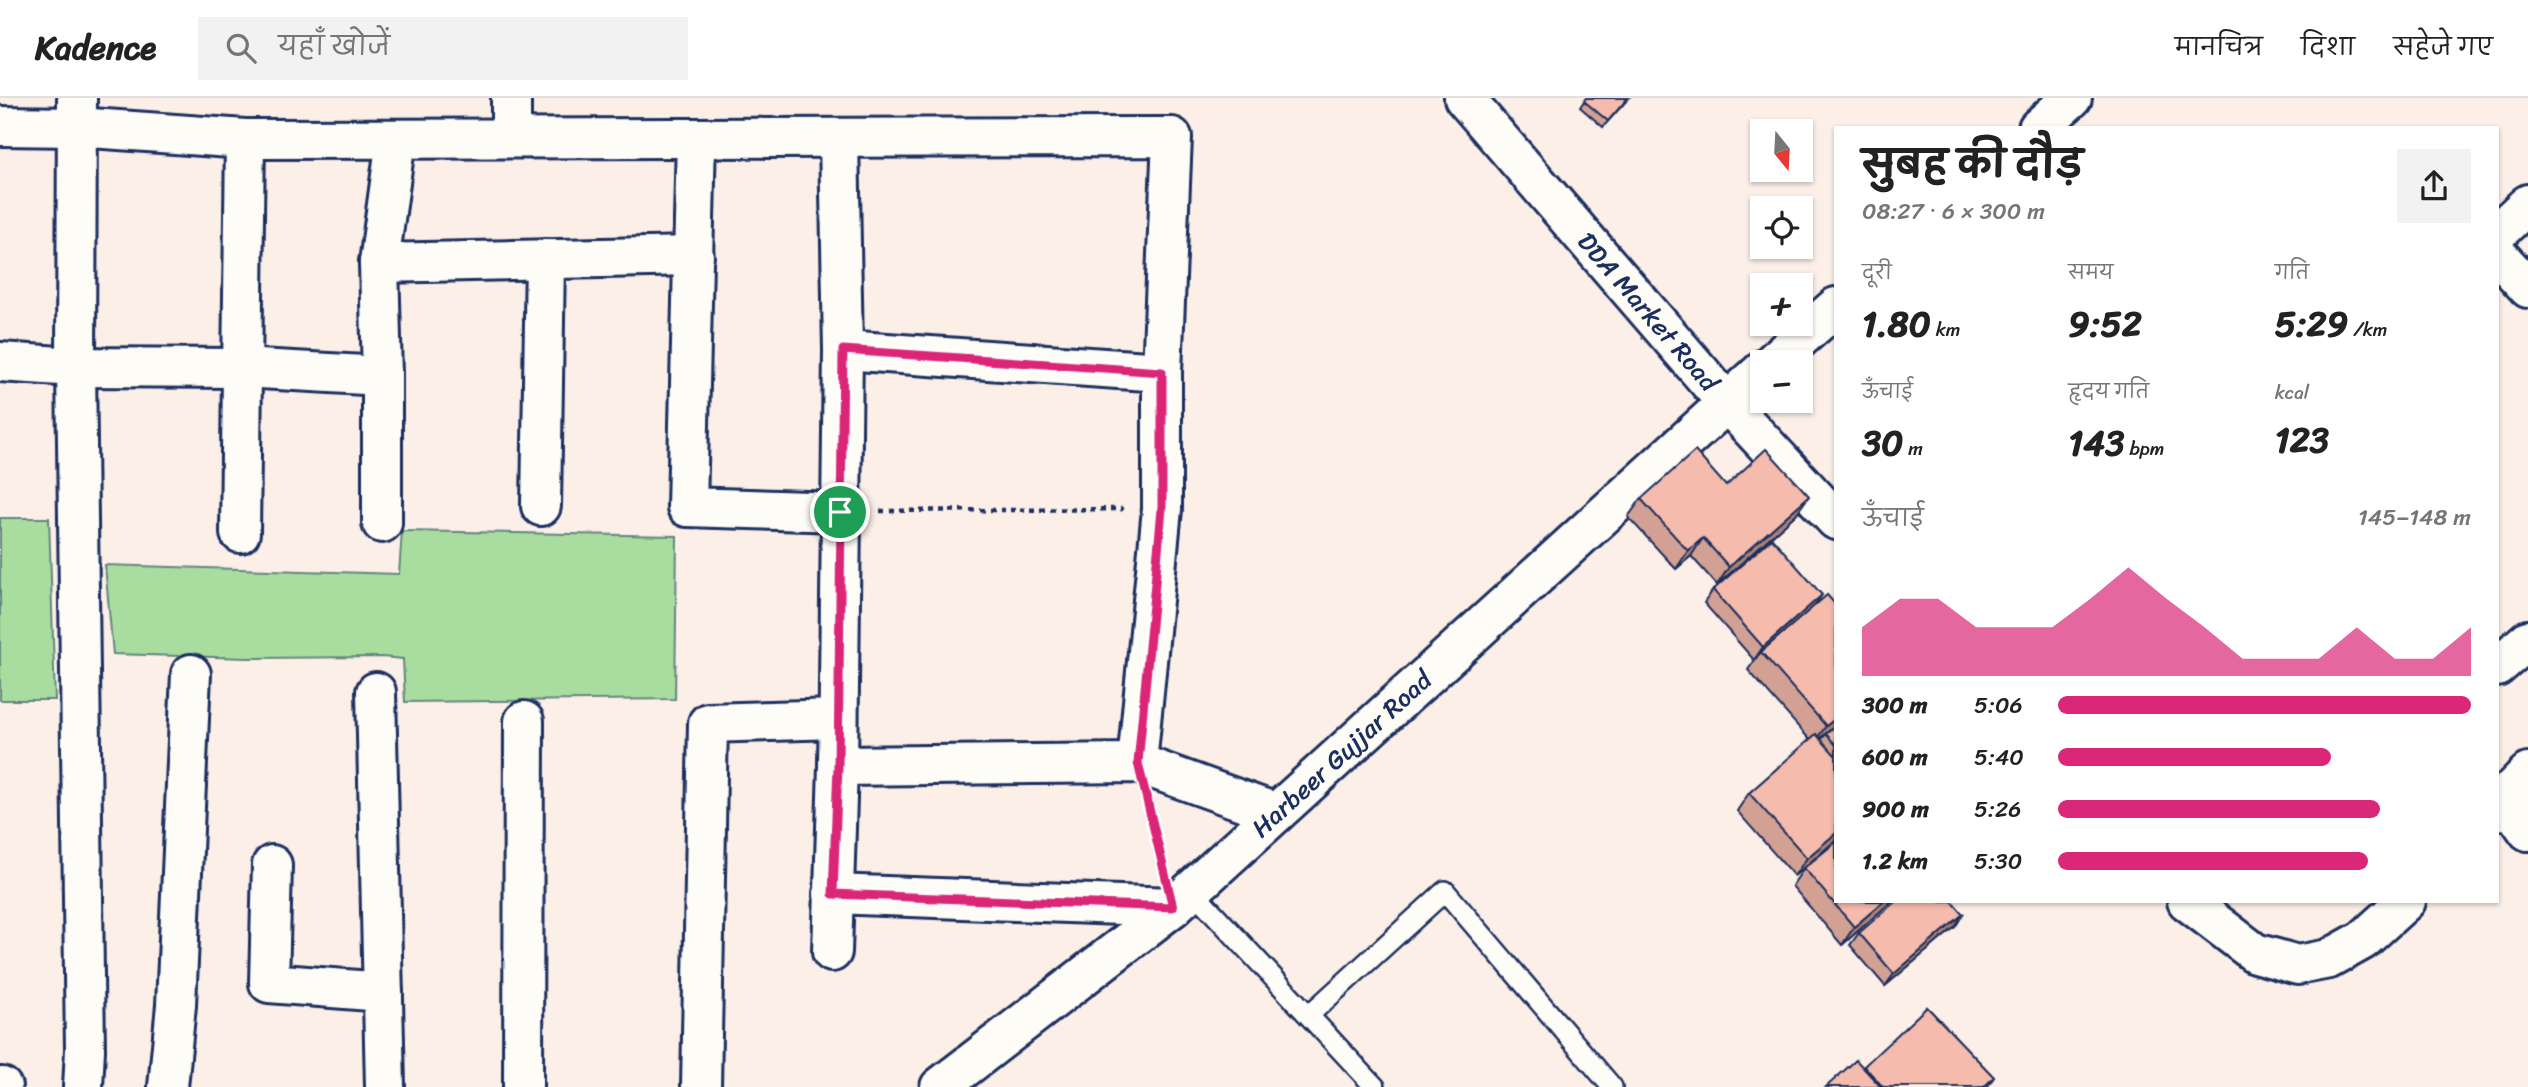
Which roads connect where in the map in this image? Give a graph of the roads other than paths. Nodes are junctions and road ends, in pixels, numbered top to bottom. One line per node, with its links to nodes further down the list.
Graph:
1 (511, 98): 7 (street)
2 (1464, 98): 28 (street, DDA Market Road)
3 (2072, 98): 6 (street)
4 (77, 112): 5 (street); 10 (street); 23 (street)
5 (0, 126)
6 (2040, 126)
7 (511, 138): 8 (street); 11 (street)
8 (696, 138): 9 (street); 14 (street)
9 (839, 138): 20 (street); 25 (street)
10 (245, 139): 11 (street); 24 (street)
11 (397, 139): 17 (street)
12 (2528, 204): 13 (street)
13 (2499, 231)
14 (694, 256): 16 (street); 30 (street)
15 (2499, 256): 18 (street)
16 (545, 260): 17 (street); 29 (street)
17 (379, 263): 26 (street)
18 (2528, 288)
19 (1834, 308): 21 (street)
20 (843, 350): 25 (street); 30 (street)
21 (1786, 350)
22 (0, 362): 23 (street)
23 (76, 367): 24 (street); 51 (street)
24 (241, 368): 26 (street); 33 (street)
25 (1162, 372): 40 (street)
26 (382, 376): 32 (street)
27 (1750, 382): 28 (street, Harbeer Gujjar Road)
28 (1727, 402): 31 (street, DDA Market Road); 42 (street, Harbeer Gujjar Road)
29 (541, 506)
30 (840, 512): 38 (street)
31 (1834, 518)
32 (382, 523)
33 (240, 533)
34 (2528, 640): 35 (street)
35 (2499, 665)
36 (191, 674): 52 (street)
37 (376, 692): 49 (street)
38 (838, 719): 41 (street); 55 (street)
39 (524, 721): 54 (street)
40 (1138, 763): 41 (street); 42 (street)
41 (838, 766): 44 (street)
42 (1276, 813): 45 (street, Harbeer Gujjar Road)
43 (272, 865): 49 (street)
44 (833, 894): 45 (street); 48 (street)
45 (1183, 899): 50 (lane); 56 (street, Harbeer Gujjar Road)
46 (2190, 903): 47 (street)
47 (2404, 903)
48 (832, 952)
49 (383, 992): 53 (street)
50 (1309, 1015): 57 (lane); 58 (lane)
51 (83, 1087)
52 (168, 1087)
53 (385, 1087)
54 (523, 1087)
55 (701, 1087)
56 (940, 1087)
57 (1375, 1087)
58 (1612, 1087)

